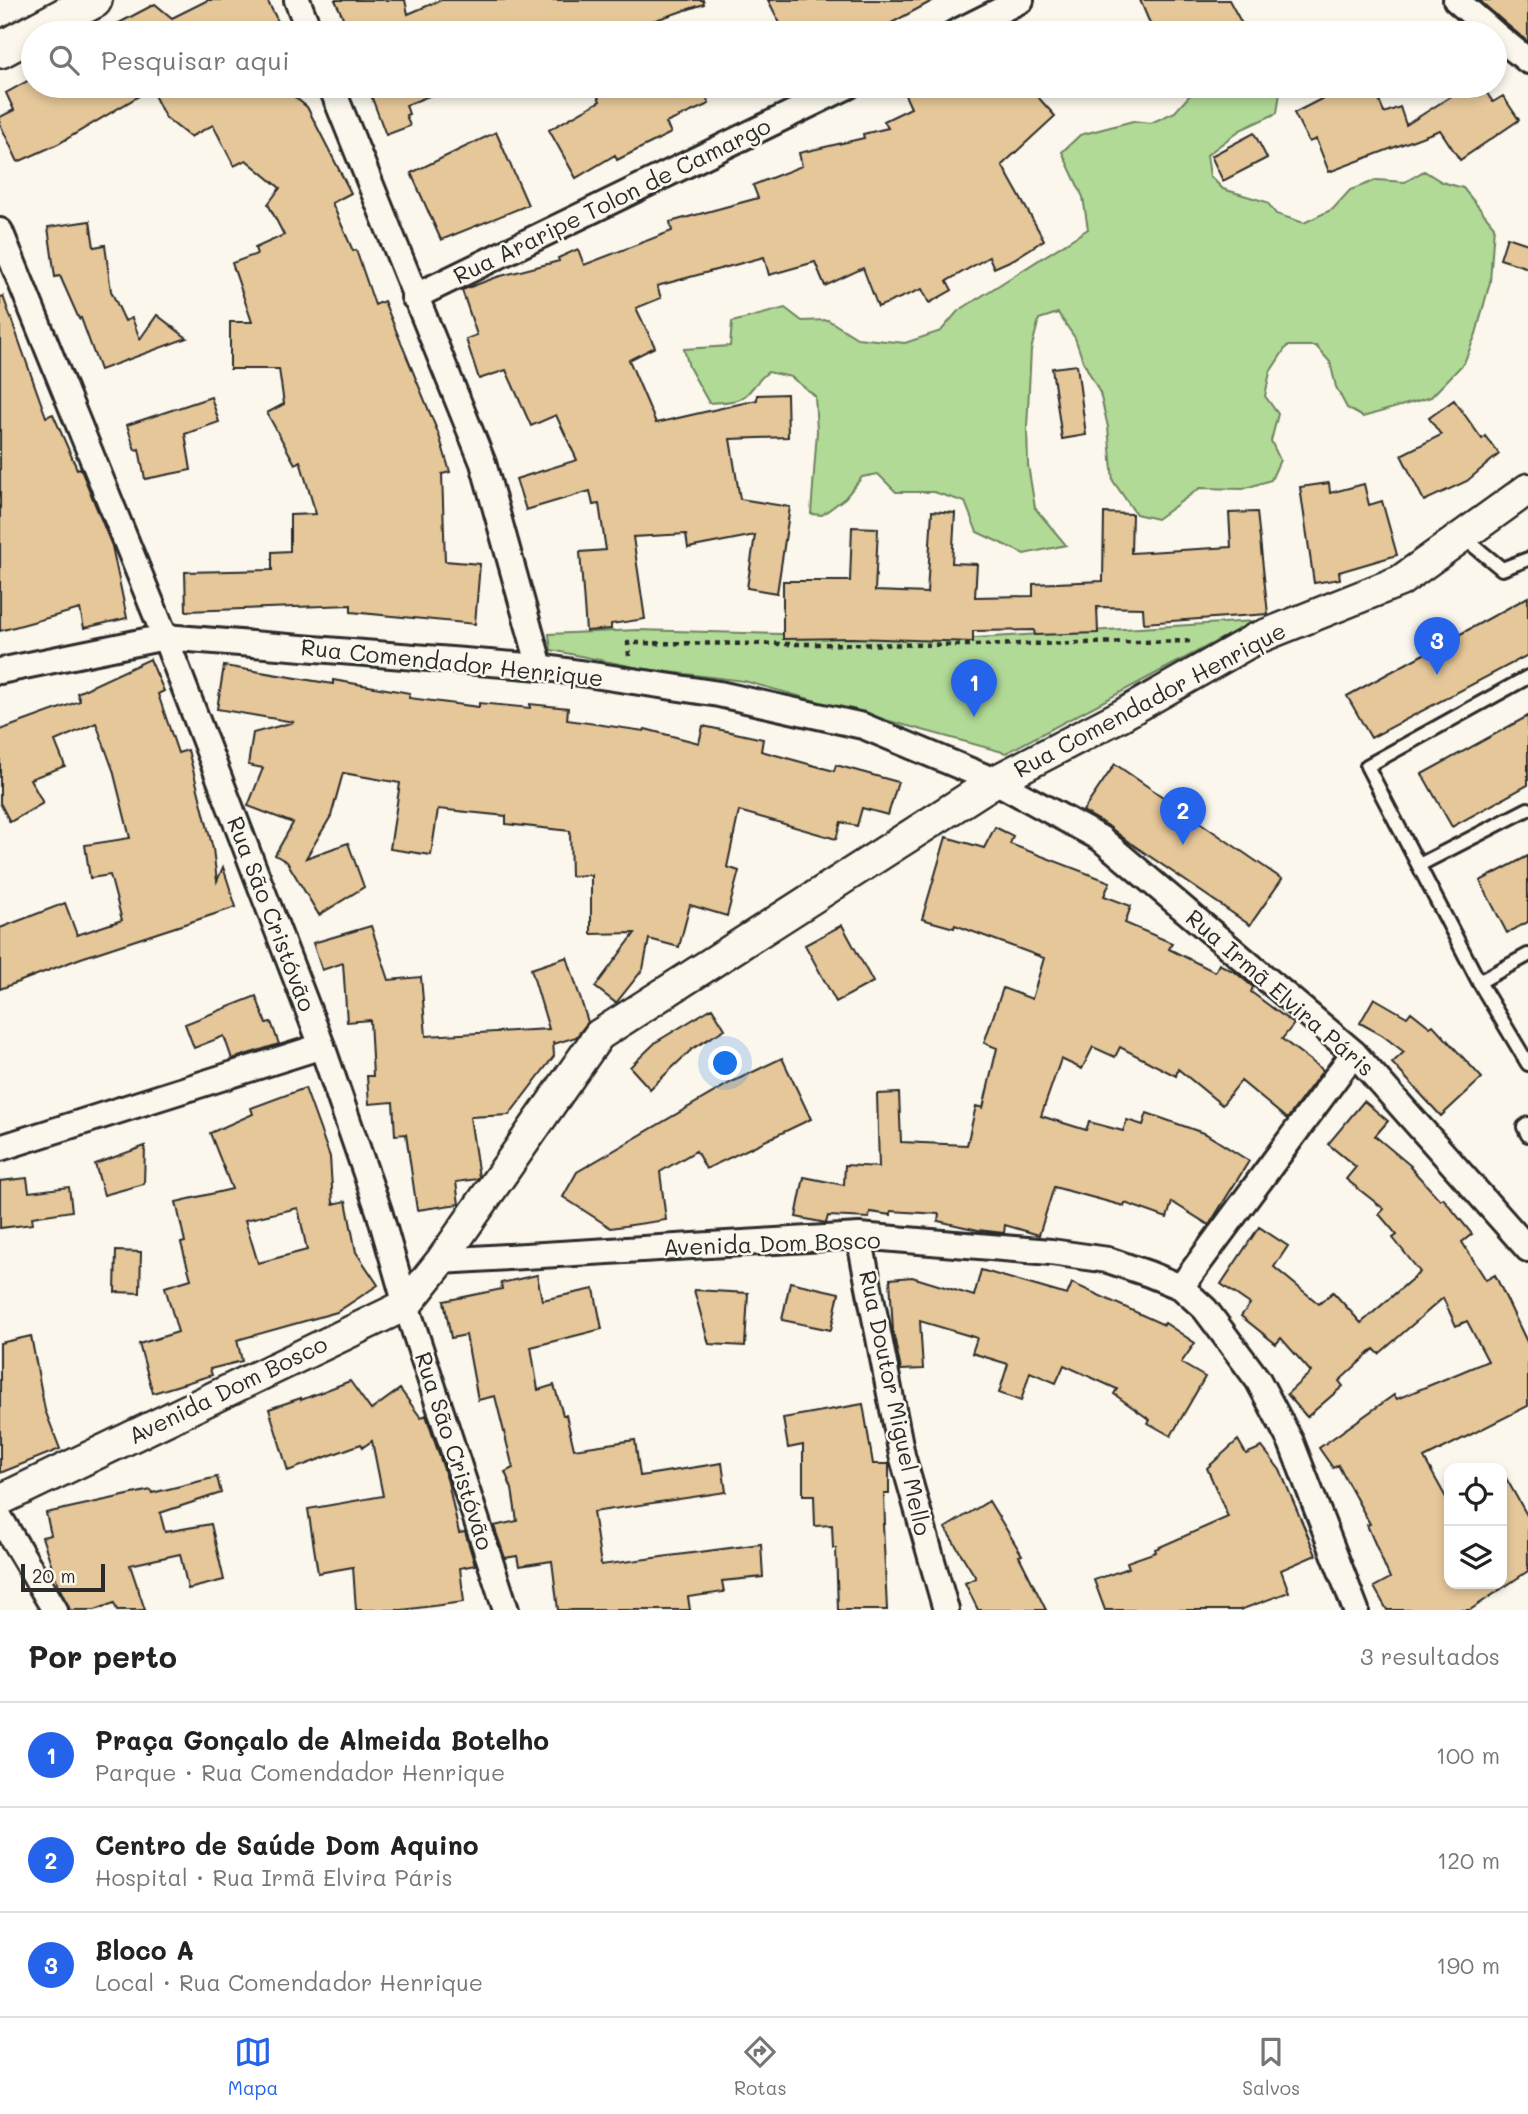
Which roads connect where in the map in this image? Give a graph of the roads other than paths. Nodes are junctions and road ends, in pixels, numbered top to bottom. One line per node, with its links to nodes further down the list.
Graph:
1 (93, 0): 5 (main road)
2 (297, 0): 6 (street)
3 (1021, 0): 7 (street)
4 (1456, 0): 8 (street)
5 (54, 21)
6 (305, 21)
7 (979, 21)
8 (1479, 21)
9 (21, 39): 11 (main road)
10 (1507, 44): 12 (street)
11 (0, 50)
12 (1528, 61)
13 (336, 98): 16 (street)
14 (823, 98): 16 (street, Rua Araripe Tolon de Camargo)
15 (0, 231): 20 (street, Rua São Cristóvão)
16 (414, 297): 21 (street)
17 (1528, 489): 18 (street, Rua Comendador Henrique)
18 (1461, 536): 19 (lane); 24 (street, Rua Comendador Henrique)
19 (1528, 559)
20 (165, 637): 21 (street, Rua Comendador Henrique); 22 (street, Rua Comendador Henrique); 29 (street, Rua São Cristóvão)
21 (540, 667): 24 (street, Rua Comendador Henrique)
22 (0, 671)
23 (1528, 677): 26 (lane)
24 (995, 781): 30 (street, Rua Irmã Elvira Páris); 37 (street, Avenida Dom Bosco)
25 (1528, 809): 26 (lane)
26 (1419, 865): 28 (lane)
27 (1528, 955): 28 (lane)
28 (1479, 982): 31 (lane)
29 (322, 1046): 34 (street); 39 (street, Rua São Cristóvão)
30 (1354, 1053): 36 (street, Rua Irmã Elvira Páris); 38 (street)
31 (1528, 1064)
32 (1528, 1124): 33 (lane)
33 (1528, 1135)
34 (0, 1148)
35 (859, 1236): 37 (street, Avenida Dom Bosco); 38 (street, Avenida Dom Bosco); 44 (street, Rua Doutor Miguel Mello)
36 (1528, 1249)
37 (441, 1261): 39 (street, Avenida Dom Bosco)
38 (1181, 1287): 45 (street)
39 (405, 1305): 40 (street, Avenida Dom Bosco); 43 (street, Rua São Cristóvão)
40 (0, 1500)
41 (0, 1518): 42 (street)
42 (55, 1610)
43 (506, 1610)
44 (946, 1610)
45 (1356, 1610)

